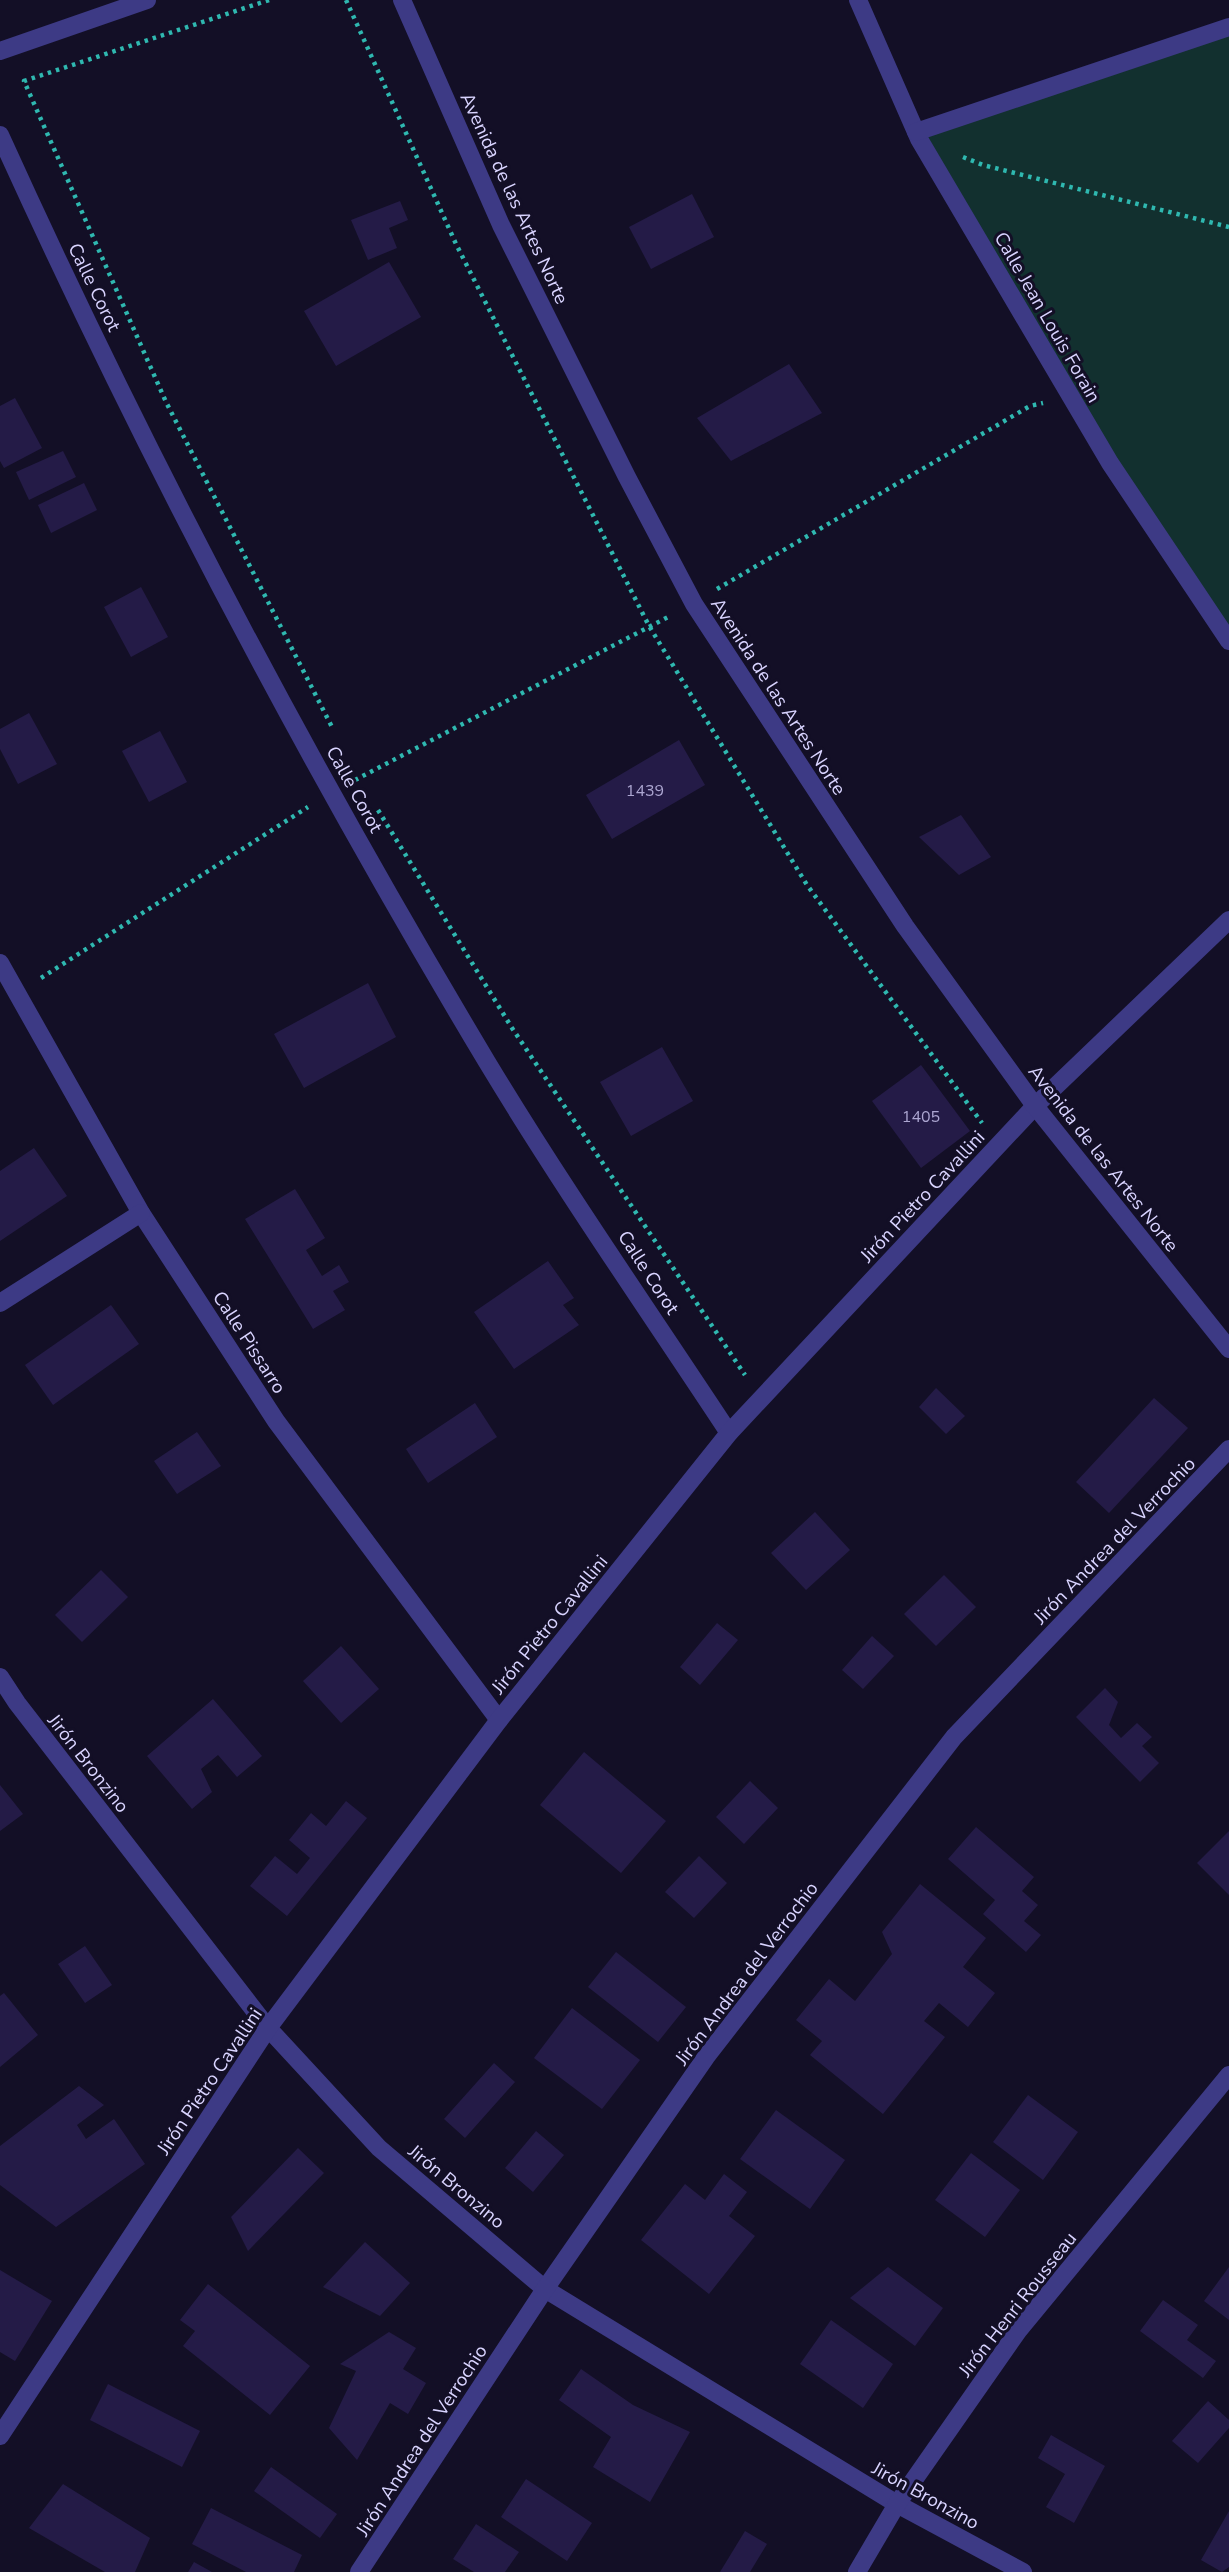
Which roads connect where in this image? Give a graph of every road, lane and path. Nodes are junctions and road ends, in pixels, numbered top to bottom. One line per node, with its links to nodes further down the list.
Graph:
1 (147, 0): 7 (street)
2 (269, 0): 14 (path)
3 (346, 0): 21 (path)
4 (402, 0): 12 (street, Avenida de las Artes Norte)
5 (858, 0): 9 (street, Calle Jean Louis Forain)
6 (1229, 27): 9 (street)
7 (0, 51)
8 (0, 135): 26 (street, Calle Corot)
9 (918, 135): 10 (path); 11 (street, Calle Jean Louis Forain)
10 (1229, 227)
11 (1070, 395): 12 (path); 13 (street, Calle Jean Louis Forain)
12 (694, 604): 20 (street, Avenida de las Artes Norte)
13 (1229, 641)
14 (340, 742)
15 (352, 766): 16 (path)
16 (365, 790)
17 (373, 802): 25 (path)
18 (1229, 920): 20 (street, Jirón Pietro Cavallini)
19 (0, 963): 22 (street, Calle Pissarro)
20 (1035, 1106): 24 (street, Avenida de las Artes Norte); 26 (street, Jirón Pietro Cavallini)
21 (984, 1125)
22 (141, 1213): 23 (street); 29 (street, Calle Pissarro)
23 (0, 1304)
24 (1229, 1349)
25 (746, 1375)
26 (729, 1433): 29 (street, Jirón Pietro Cavallini)
27 (1229, 1450): 32 (street, Jirón Andrea del Verrochio)
28 (0, 1677): 30 (street, Jirón Bronzino)
29 (499, 1720): 30 (street, Jirón Pietro Cavallini)
30 (268, 2028): 32 (street, Jirón Bronzino); 33 (street, Jirón Pietro Cavallini)
31 (1229, 2076): 34 (street, Jirón Henri Rousseau)
32 (545, 2289): 34 (street, Jirón Bronzino); 35 (street, Jirón Andrea del Verrochio)
33 (0, 2436)
34 (897, 2504): 36 (street, Jirón Henri Rousseau); 37 (street, Jirón Bronzino)
35 (359, 2572)
36 (857, 2572)
37 (1023, 2572)

